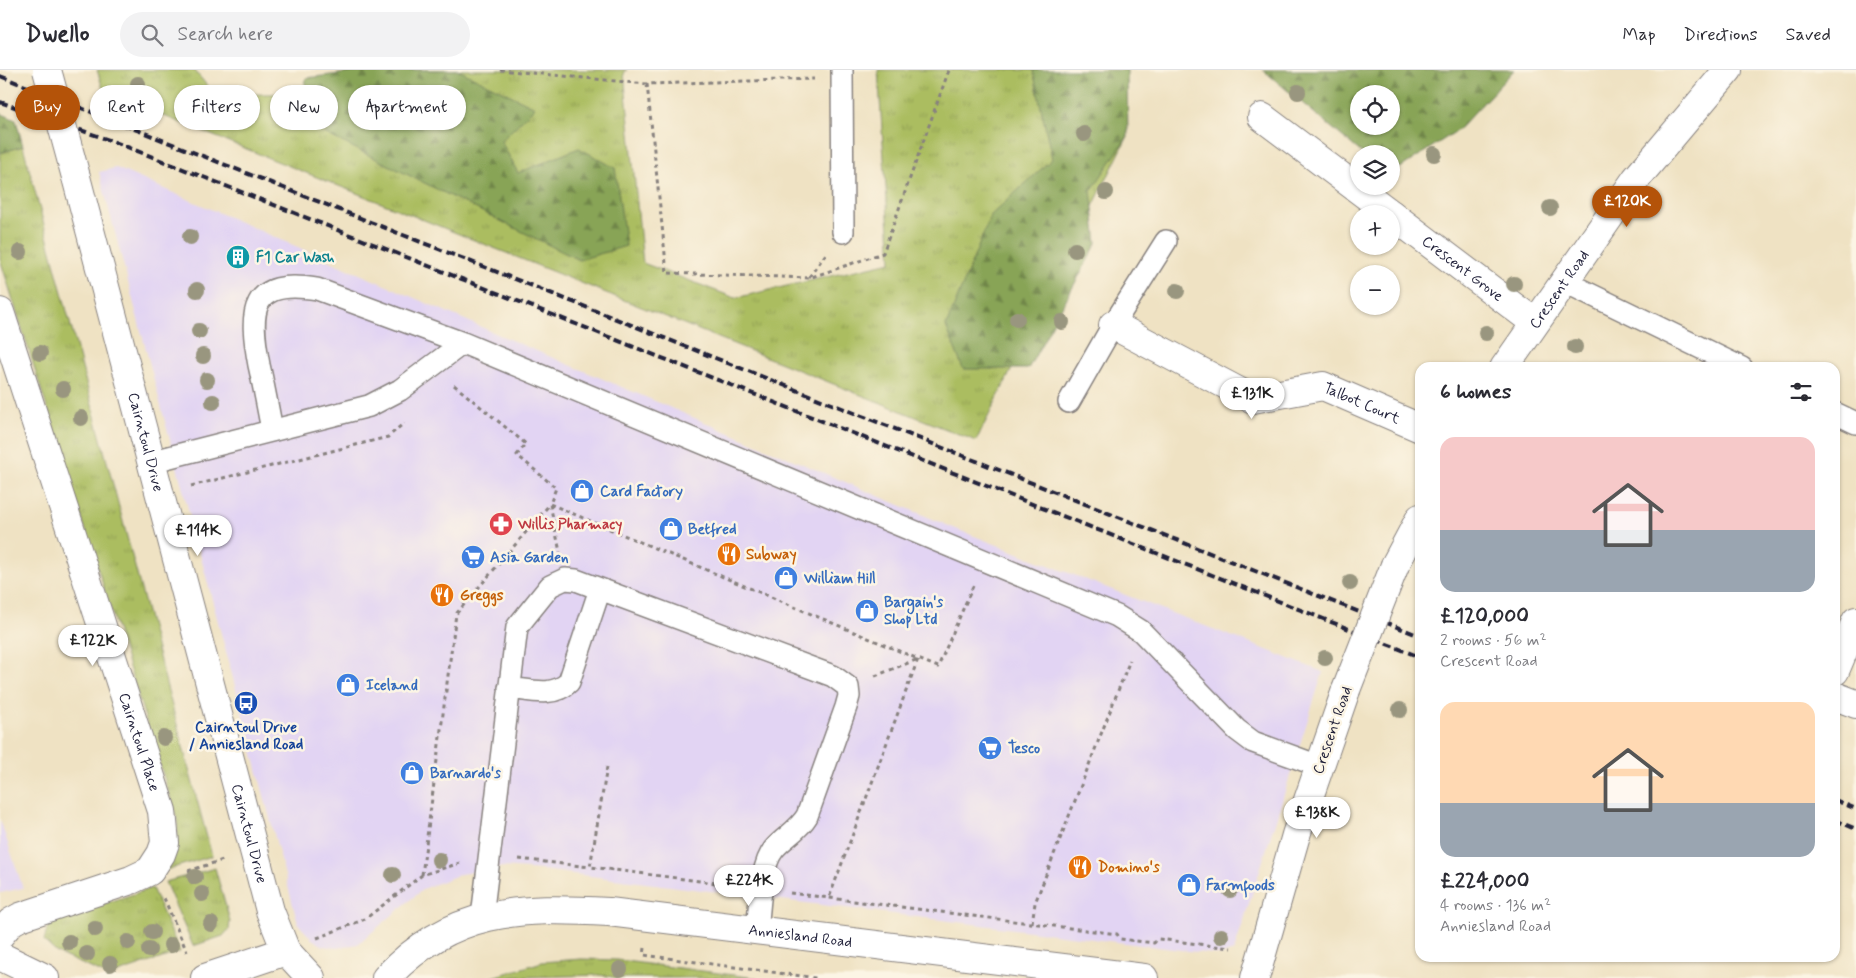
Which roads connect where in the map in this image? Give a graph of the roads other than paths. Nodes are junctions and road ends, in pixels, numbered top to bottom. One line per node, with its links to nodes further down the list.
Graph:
1 (47, 70): 21 (street, Cairntoul Drive, bridge)
2 (1728, 70): 9 (street, Crescent Road)
3 (842, 74): 7 (lane)
4 (1262, 117): 5 (street, Crescent Grove)
5 (1379, 205)
6 (1400, 221): 11 (street, Crescent Grove)
7 (843, 232)
8 (1166, 240): 12 (lane)
9 (1563, 281): 11 (street, Crescent Road); 15 (lane)
10 (0, 312): 32 (street, Cairntoul Place)
11 (1534, 322): 14 (street, Crescent Road)
12 (1113, 325): 16 (lane); 19 (street, Talbot Court)
13 (462, 343): 20 (lane); 20 (lane); 29 (lane)
14 (1508, 362)
15 (1730, 362)
16 (1069, 402)
17 (1840, 415): 18 (lane)
18 (1856, 423)
19 (1415, 426)
20 (272, 430): 21 (lane)
21 (150, 462): 33 (street, Cairntoul Drive)
22 (1415, 527): 29 (street, Crescent Road, bridge)
23 (600, 589): 26 (lane); 26 (lane); 31 (lane)
24 (1856, 621): 25 (street)
25 (1840, 659)
26 (509, 688): 30 (lane)
27 (1840, 698): 28 (street)
28 (1856, 704)
29 (1319, 766): 40 (street, Crescent Road)
30 (482, 917): 31 (street, Anniesland Road); 38 (street, Anniesland Road)
31 (757, 929): 39 (street, Anniesland Road)
32 (0, 935)
33 (286, 951): 36 (street); 37 (street, Cairntoul Drive)
34 (0, 956): 35 (street)
35 (45, 978)
36 (205, 978)
37 (311, 978)
38 (386, 978)
39 (1144, 978)
40 (1255, 978)

